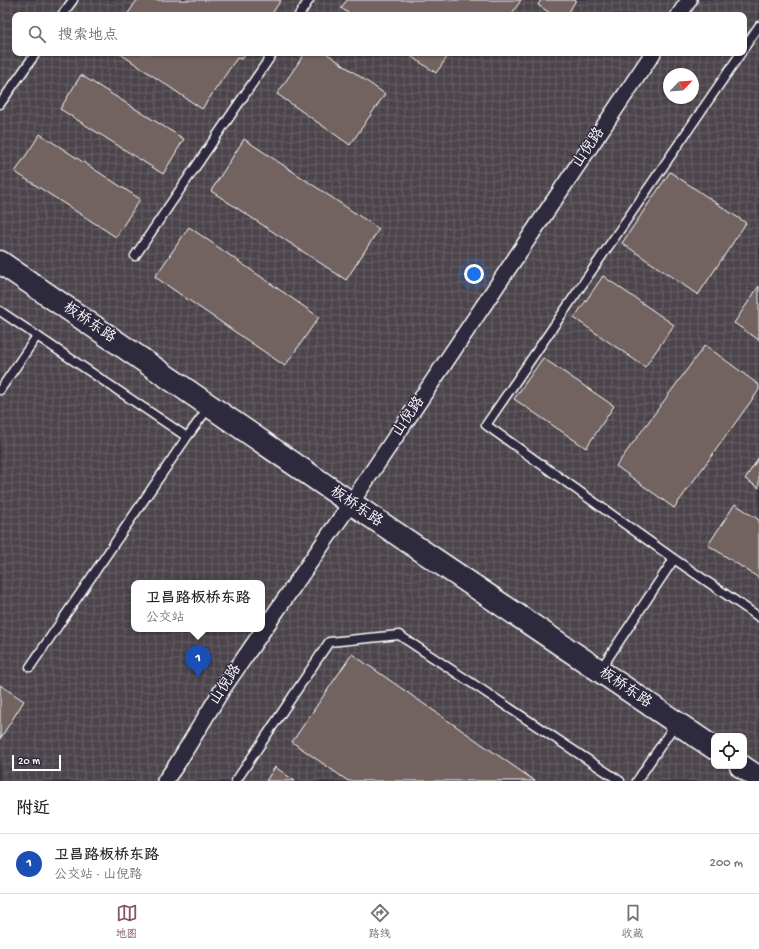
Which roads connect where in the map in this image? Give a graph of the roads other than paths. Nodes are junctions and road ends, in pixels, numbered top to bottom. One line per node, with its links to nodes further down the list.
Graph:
1 (73, 0): 4 (lane)
2 (309, 0): 5 (lane)
3 (689, 0): 6 (street)
4 (64, 12)
5 (301, 12)
6 (680, 12)
7 (759, 26): 8 (lane)
8 (747, 44)
9 (34, 56): 13 (lane)
10 (271, 56): 14 (lane)
11 (651, 56): 21 (street, 山倪路)
12 (739, 56): 22 (lane)
13 (0, 104)
14 (135, 256)
15 (0, 262): 19 (street, 板桥东路)
16 (0, 311): 17 (lane)
17 (37, 336): 18 (lane); 20 (lane)
18 (0, 390)
19 (209, 406): 20 (lane); 21 (street, 板桥东路)
20 (187, 437): 26 (lane)
21 (351, 504): 24 (street, 山倪路); 27 (street, 板桥东路)
22 (674, 559): 23 (lane); 27 (lane)
23 (759, 617)
24 (265, 628)
25 (262, 632): 32 (street, 山倪路)
26 (30, 667)
27 (600, 671): 28 (street, 板桥东路)
28 (677, 722): 29 (street, 板桥东路); 35 (lane)
29 (711, 746)
30 (746, 769): 31 (street)
31 (759, 778)
32 (166, 781)
33 (236, 781): 34 (lane)
34 (620, 781)
35 (637, 781)

